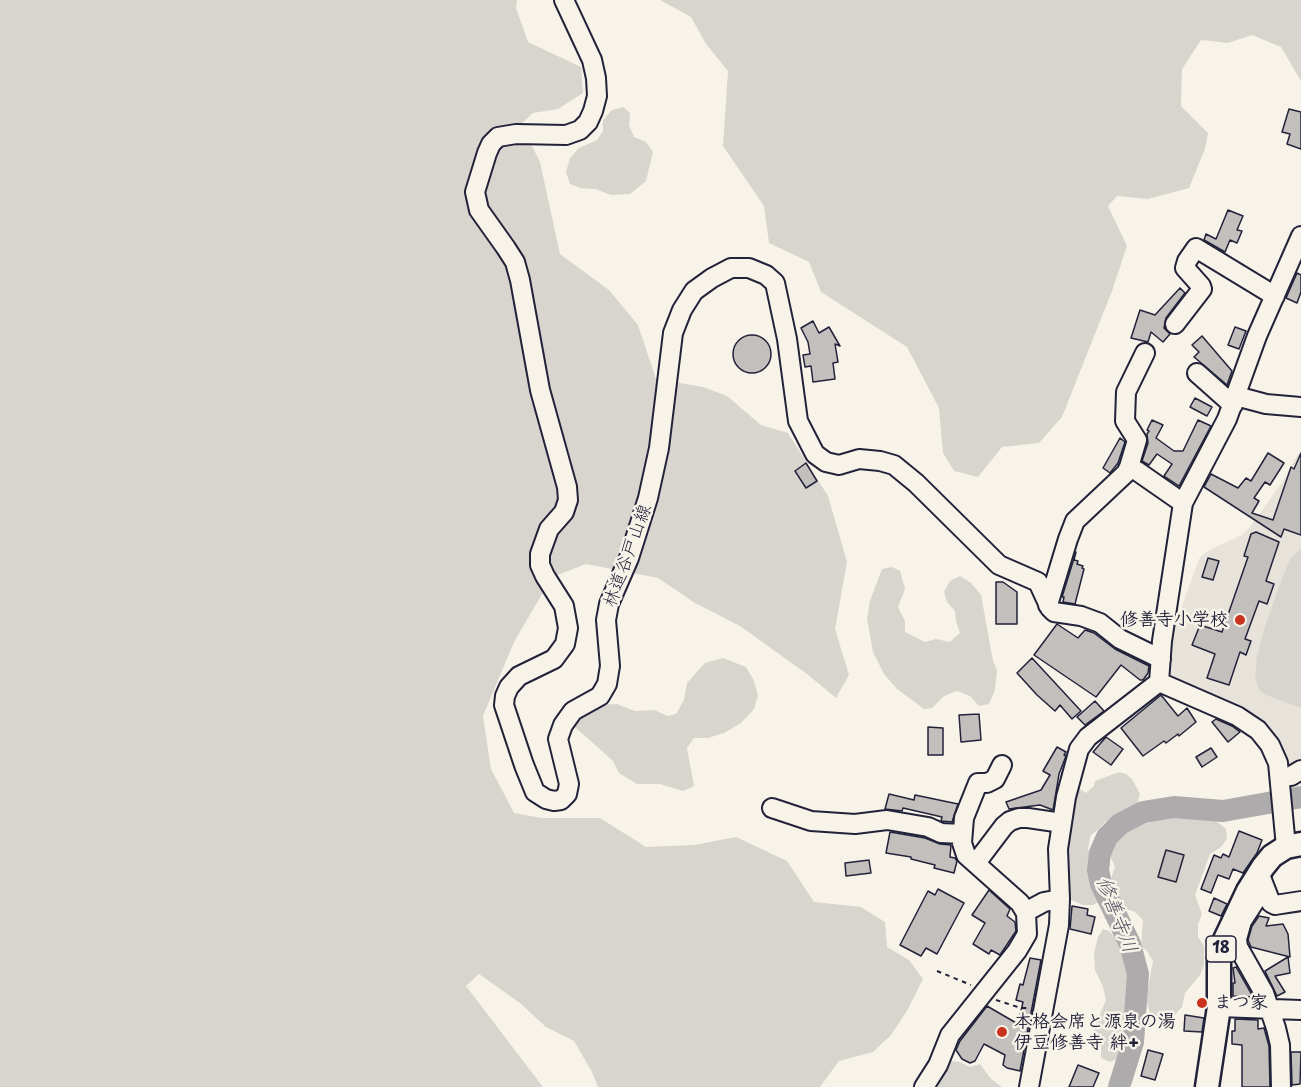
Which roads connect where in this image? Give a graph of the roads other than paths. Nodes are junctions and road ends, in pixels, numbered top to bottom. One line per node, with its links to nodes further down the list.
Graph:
1 (564, 0): 12 (street, 林道谷戸山線)
2 (1301, 236): 3 (street)
3 (1296, 262): 4 (street)
4 (1275, 296): 5 (street); 8 (street)
5 (1175, 324)
6 (1145, 353): 10 (street)
7 (1197, 373): 8 (street)
8 (1234, 401): 9 (street); 11 (street)
9 (1301, 407)
10 (1129, 467): 11 (street); 12 (street)
11 (1183, 503): 13 (street)
12 (1048, 604): 13 (street)
13 (1161, 659): 14 (street)
14 (1159, 682): 17 (street); 19 (street)
15 (1002, 765): 20 (street)
16 (1301, 770): 17 (street)
17 (1280, 781): 21 (street)
18 (772, 808): 20 (street)
19 (1062, 823): 22 (street); 24 (street)
20 (962, 834): 22 (street)
21 (1291, 842): 23 (main road, 18)
22 (976, 863): 26 (street)
23 (1262, 879): 25 (street); 27 (main road, 18); 28 (street)
24 (1060, 899): 26 (street); 31 (street)
25 (1301, 901)
26 (1026, 913): 30 (street)
27 (1219, 1008): 28 (street); 32 (main road, 18)
28 (1268, 1008): 29 (street); 33 (street)
29 (1301, 1010)
30 (924, 1087)
31 (1029, 1087)
32 (1207, 1087)
33 (1281, 1087)

